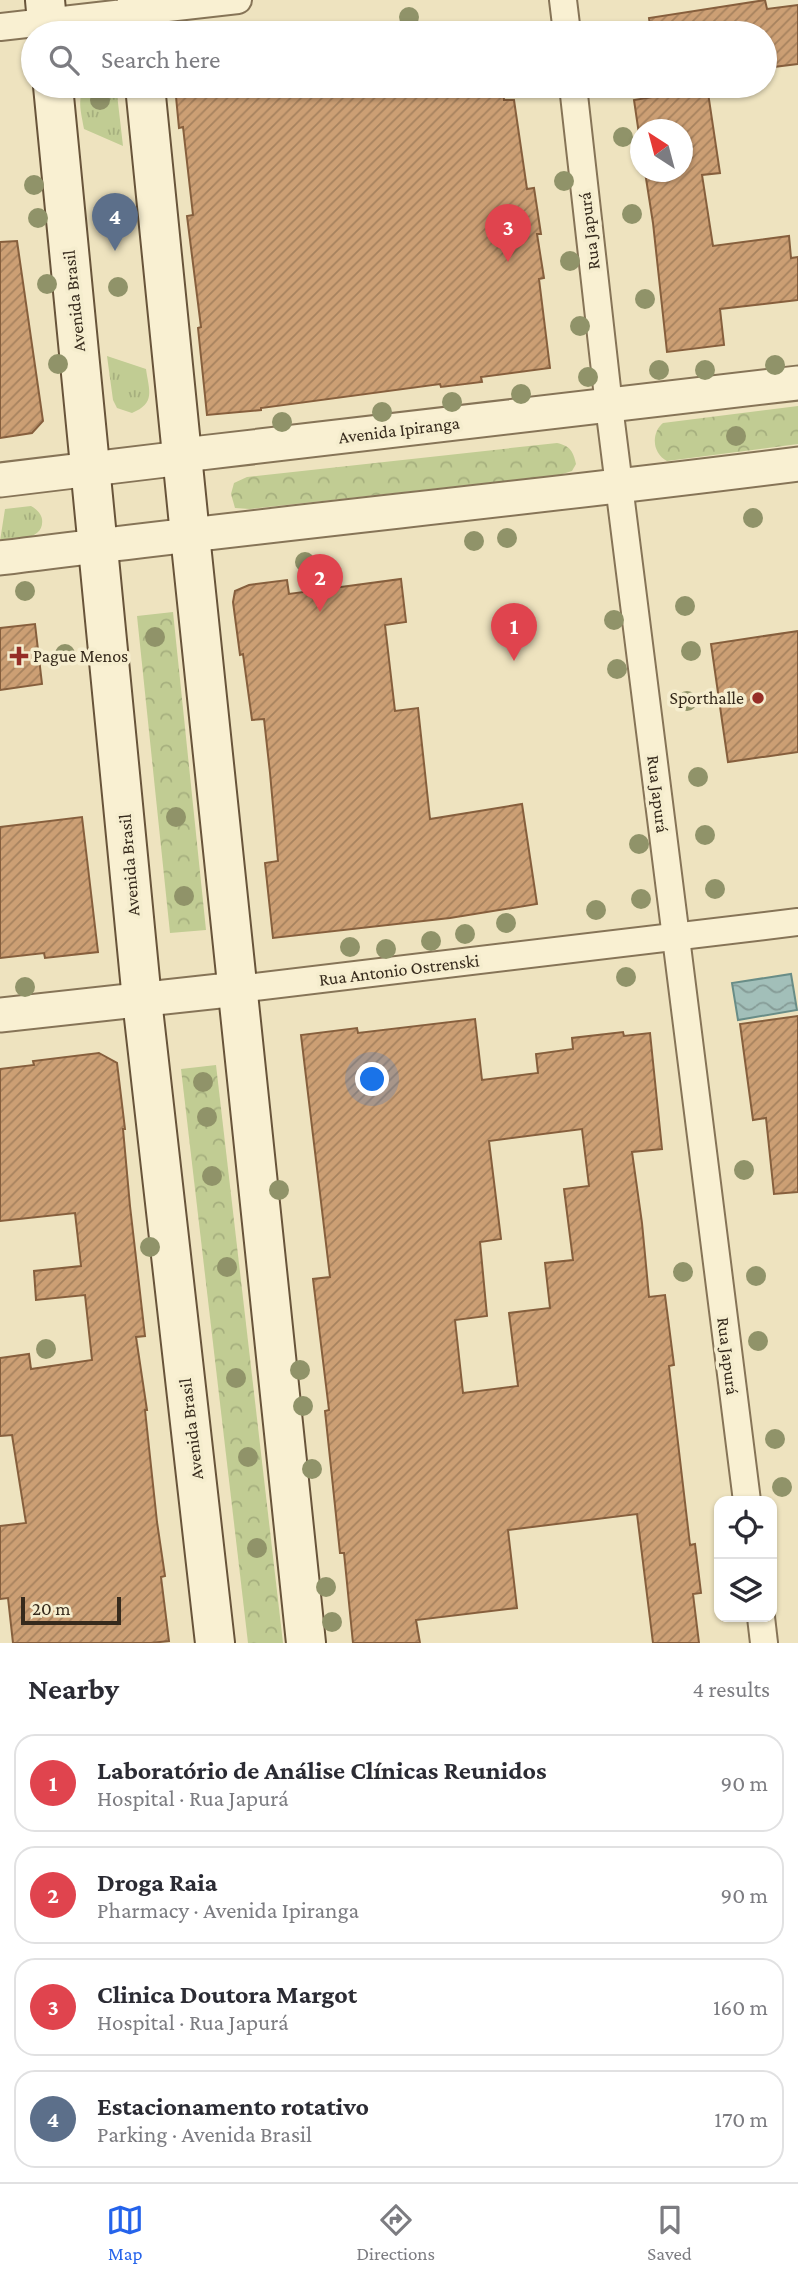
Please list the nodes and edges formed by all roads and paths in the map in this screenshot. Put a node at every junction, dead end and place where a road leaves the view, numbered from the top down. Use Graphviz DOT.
graph roads {
  1 [pos="238,0"];
  2 [pos="563,0"];
  3 [pos="138,15"];
  4 [pos="47,19"];
  5 [pos="566,21"];
  6 [pos="21,23"];
  7 [pos="0,27"];
  8 [pos="54,98"];
  9 [pos="146,98"];
  10 [pos="574,98"];
  11 [pos="798,383"];
  12 [pos="609,406"];
  13 [pos="182,458"];
  14 [pos="798,464"];
  15 [pos="91,469"];
  16 [pos="0,480"];
  17 [pos="620,486"];
  18 [pos="190,534"];
  19 [pos="98,546"];
  20 [pos="0,558"];
  21 [pos="798,922"];
  22 [pos="676,936"];
  23 [pos="238,989"];
  24 [pos="142,1000"];
  25 [pos="0,1014"];
  26 [pos="746,1496"];
  27 [pos="762,1622"];
  28 [pos="215,1643"];
  29 [pos="306,1643"];
  30 [pos="765,1643"];
  1 -- 3 [label="street"];
  2 -- 5 [label="street"];
  3 -- 4 [label="street"];
  6 -- 7 [label="street"];
  8 -- 15 [label="main road, Avenida Brasil"];
  9 -- 13 [label="main road"];
  10 -- 12 [label="street, Rua Japurá"];
  11 -- 12 [label="street, Avenida Ipiranga"];
  12 -- 13 [label="street, Avenida Ipiranga"];
  12 -- 17 [label="street, Rua Japurá"];
  13 -- 15 [label="street, Avenida Ipiranga"];
  13 -- 18 [label="main road"];
  14 -- 17 [label="street"];
  15 -- 16 [label="street, Avenida Ipiranga"];
  15 -- 19 [label="main road, Avenida Brasil"];
  17 -- 18 [label="street"];
  17 -- 22 [label="street, Rua Japurá"];
  18 -- 19 [label="street"];
  18 -- 23 [label="main road"];
  19 -- 20 [label="street"];
  19 -- 24 [label="main road, Avenida Brasil"];
  21 -- 22 [label="street, Rua Antonio Ostrenski"];
  22 -- 23 [label="street, Rua Antonio Ostrenski"];
  22 -- 26 [label="street, Rua Japurá"];
  23 -- 24 [label="street, Rua Antonio Ostrenski"];
  23 -- 29 [label="main road"];
  24 -- 25 [label="street, Rua Antonio Ostrenski"];
  24 -- 28 [label="main road, Avenida Brasil"];
  27 -- 30 [label="street"];
}
